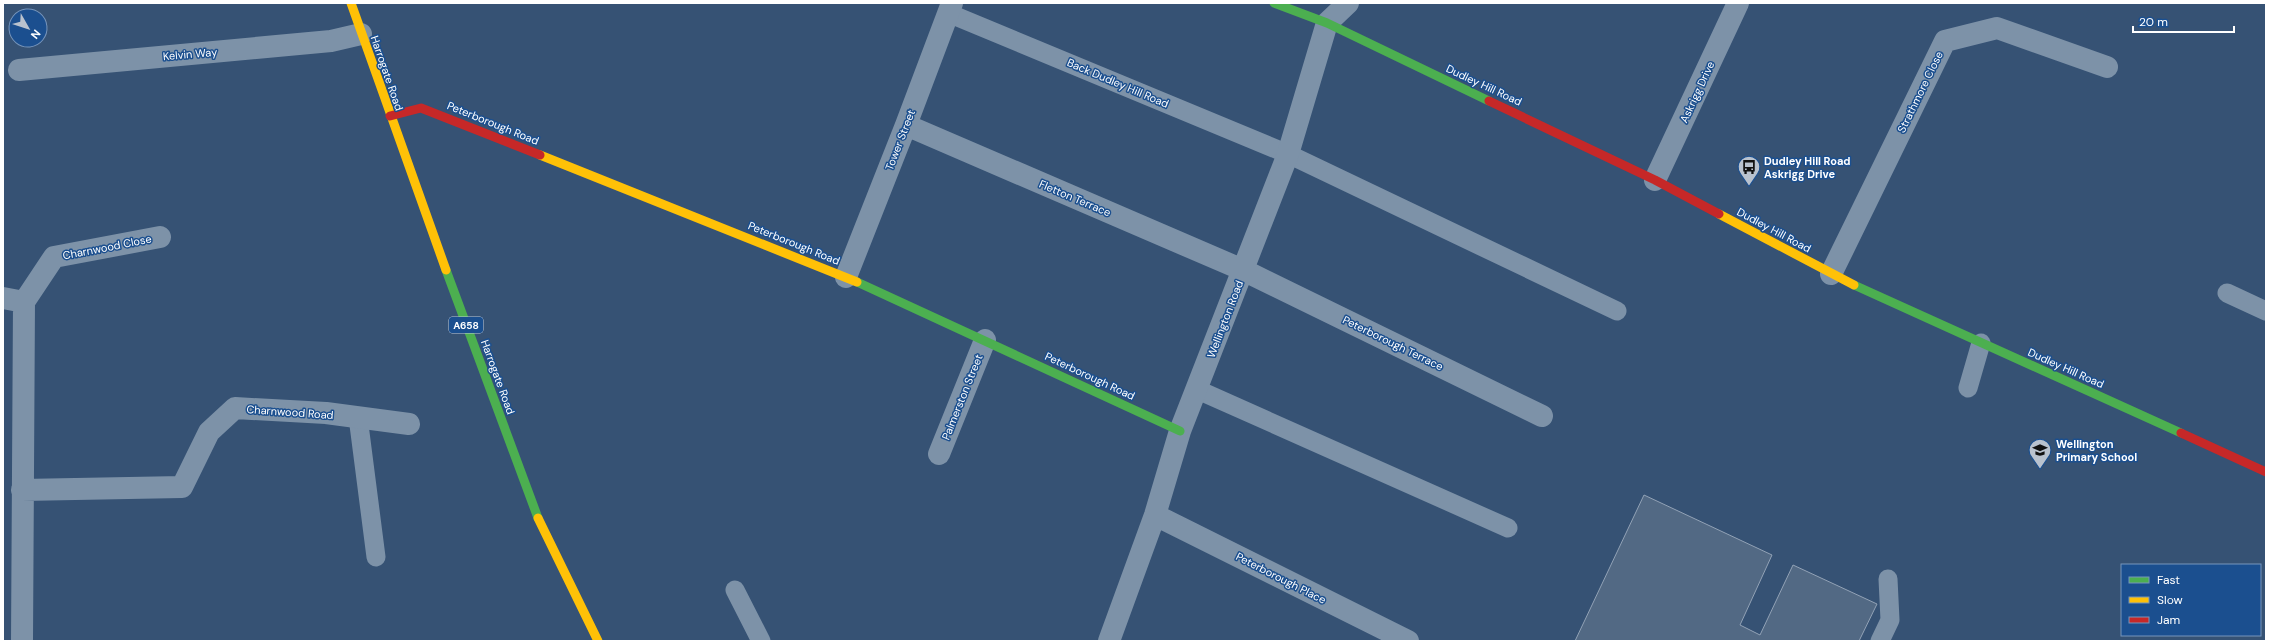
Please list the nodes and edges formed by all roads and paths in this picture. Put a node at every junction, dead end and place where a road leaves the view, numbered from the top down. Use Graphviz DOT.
graph roads {
  1 [pos="351,3"];
  2 [pos="1274,3"];
  3 [pos="1348,3"];
  4 [pos="1738,3"];
  5 [pos="950,8"];
  6 [pos="1327,24"];
  7 [pos="361,34"];
  8 [pos="2107,67"];
  9 [pos="19,70"];
  10 [pos="390,116"];
  11 [pos="906,125"];
  12 [pos="1288,154"];
  13 [pos="1655,180"];
  14 [pos="160,237"];
  15 [pos="1244,270"];
  16 [pos="1831,274"];
  17 [pos="846,277"];
  18 [pos="2227,293"];
  19 [pos="13,300"];
  20 [pos="2266,311"];
  21 [pos="1617,312"];
  22 [pos="985,340"];
  23 [pos="1981,342"];
  24 [pos="1968,388"];
  25 [pos="1198,390"];
  26 [pos="1542,416"];
  27 [pos="358,417"];
  28 [pos="409,424"];
  29 [pos="1180,431"];
  30 [pos="939,454"];
  31 [pos="2266,472"];
  32 [pos="22,490"];
  33 [pos="1155,515"];
  34 [pos="1508,528"];
  35 [pos="376,557"];
  36 [pos="1888,579"];
  37 [pos="735,590"];
  38 [pos="22,641"];
  39 [pos="598,641"];
  40 [pos="761,641"];
  41 [pos="1109,641"];
  42 [pos="1408,641"];
  43 [pos="1880,641"];
  1 -- 7 [label="main road, Harrogate Road / A658"];
  2 -- 6 [label="main road, Dudley Hill Road"];
  3 -- 6 [label="street, Wellington Road"];
  4 -- 13 [label="street, Askrigg Drive"];
  5 -- 11 [label="street, Tower Street"];
  5 -- 12 [label="lane, Back Dudley Hill Road"];
  6 -- 12 [label="street, Wellington Road"];
  6 -- 13 [label="main road, Dudley Hill Road"];
  7 -- 9 [label="street, Kelvin Way"];
  7 -- 10 [label="main road, Harrogate Road / A658"];
  8 -- 16 [label="street, Strathmore Close"];
  10 -- 17 [label="main road, Peterborough Road"];
  10 -- 39 [label="main road, Harrogate Road / A658"];
  11 -- 15 [label="street, Fletton Terrace"];
  11 -- 17 [label="street, Tower Street"];
  12 -- 15 [label="street, Wellington Road"];
  12 -- 21 [label="lane, Back Dudley Hill Road"];
  13 -- 16 [label="main road, Dudley Hill Road"];
  14 -- 19 [label="street, Charnwood Close"];
  15 -- 25 [label="street, Wellington Road"];
  15 -- 26 [label="street, Peterborough Terrace"];
  16 -- 23 [label="main road, Dudley Hill Road"];
  17 -- 22 [label="main road, Peterborough Road"];
  18 -- 20 [label="lane"];
  19 -- 32 [label="street"];
  22 -- 29 [label="main road, Peterborough Road"];
  22 -- 30 [label="street, Palmerston Street"];
  23 -- 24 [label="lane"];
  23 -- 31 [label="main road, Dudley Hill Road"];
  25 -- 29 [label="street, Wellington Road"];
  25 -- 34 [label="lane"];
  27 -- 28 [label="street, Charnwood Road"];
  27 -- 32 [label="street, Charnwood Road"];
  27 -- 35 [label="lane"];
  29 -- 33 [label="street, Wellington Road"];
  32 -- 38 [label="street"];
  33 -- 41 [label="street, Wellington Road"];
  33 -- 42 [label="street, Peterborough Place"];
  36 -- 43 [label="lane"];
  37 -- 40 [label="lane"];
}
